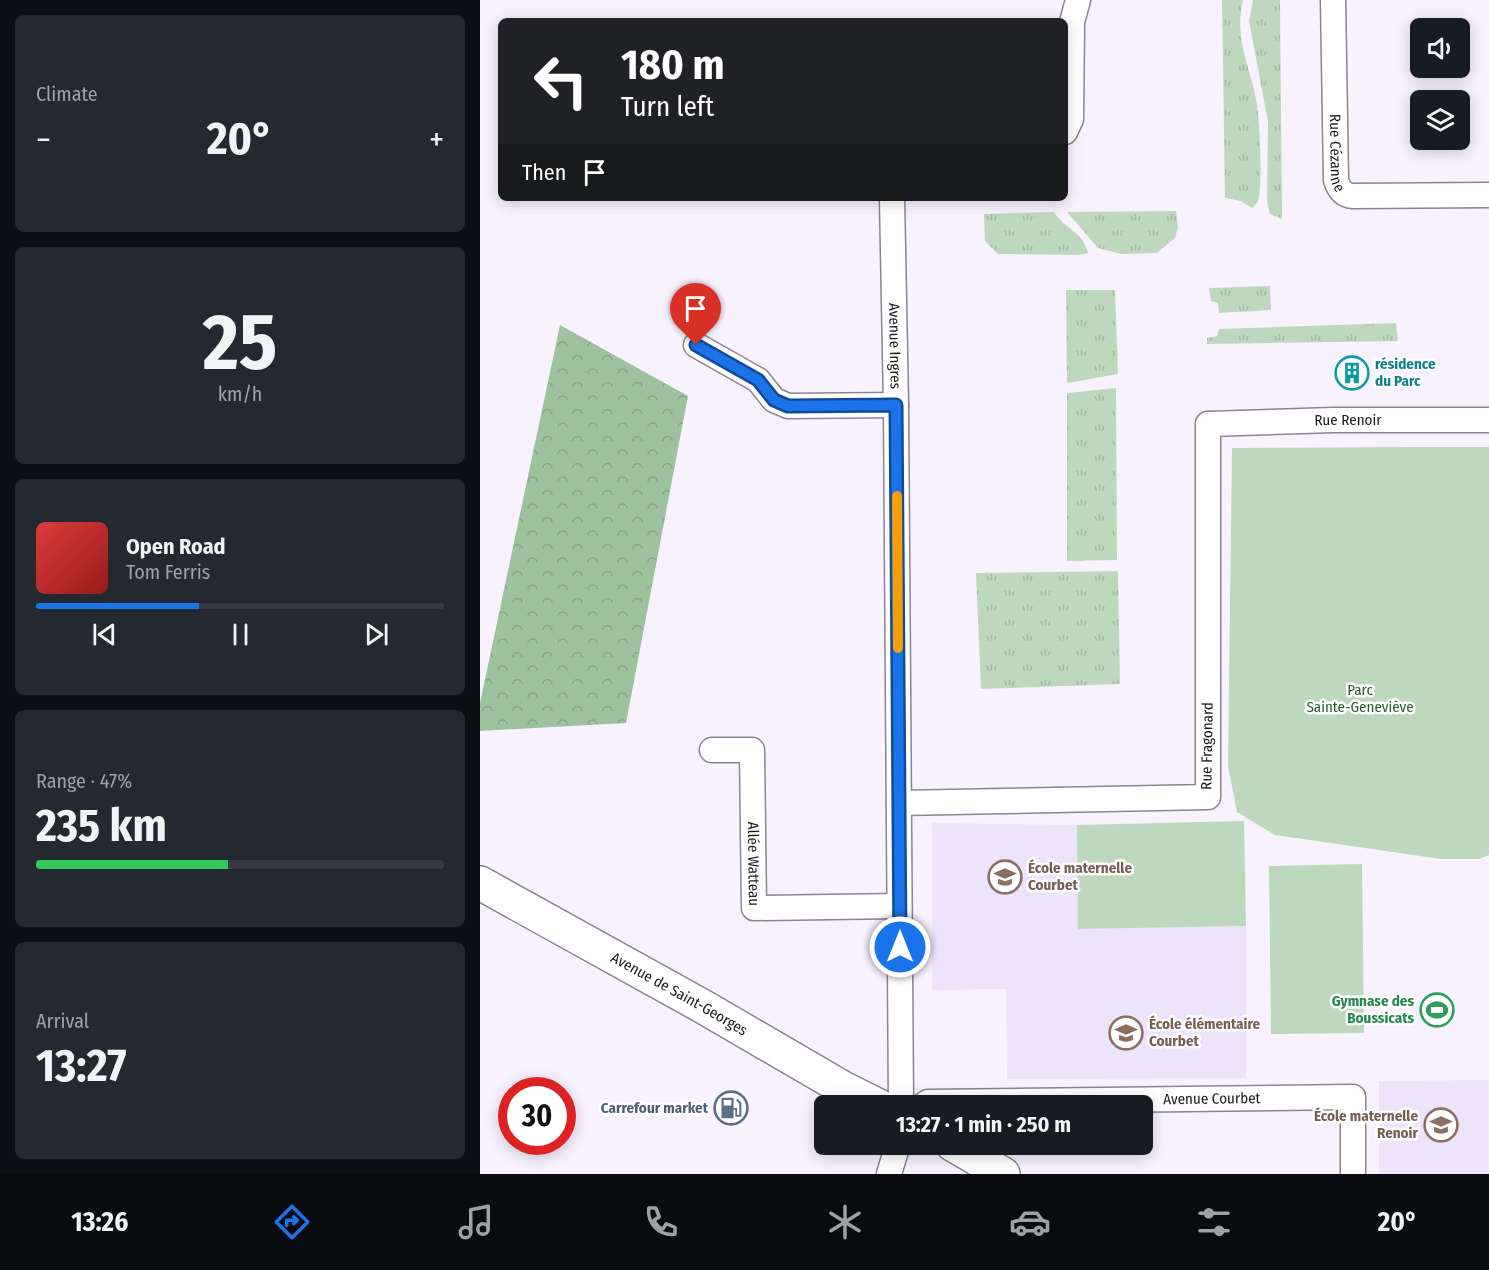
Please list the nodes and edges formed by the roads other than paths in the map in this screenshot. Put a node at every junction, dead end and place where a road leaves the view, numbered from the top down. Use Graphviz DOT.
graph roads {
  1 [pos="1078,0"];
  2 [pos="1333,0"];
  3 [pos="1068,126"];
  4 [pos="1489,195"];
  5 [pos="892,201"];
  6 [pos="696,345"];
  7 [pos="896,405"];
  8 [pos="1489,420"];
  9 [pos="1208,424"];
  10 [pos="712,750"];
  11 [pos="899,803"];
  12 [pos="480,883"];
  13 [pos="899,906"];
  14 [pos="857,1095"];
  15 [pos="901,1095"];
  16 [pos="1153,1099"];
  17 [pos="895,1155"];
  18 [pos="971,1155"];
  19 [pos="890,1174"];
  20 [pos="1003,1174"];
  21 [pos="1353,1174"];
  1 -- 3 [label="street"];
  2 -- 4 [label="street, Rue Cézanne"];
  5 -- 7 [label="street, Avenue Ingres"];
  6 -- 7 [label="street"];
  7 -- 11 [label="street, Avenue Ingres"];
  8 -- 9 [label="street, Rue Renoir"];
  9 -- 11 [label="street, Rue Fragonard"];
  10 -- 13 [label="street, Allée Watteau"];
  11 -- 13 [label="street, Avenue Ingres"];
  12 -- 14 [label="main road, Avenue de Saint-Georges"];
  13 -- 15 [label="street, Avenue Ingres"];
  16 -- 21 [label="street, Avenue Courbet"];
  17 -- 19 [label="street"];
  18 -- 20 [label="main road"];
}
